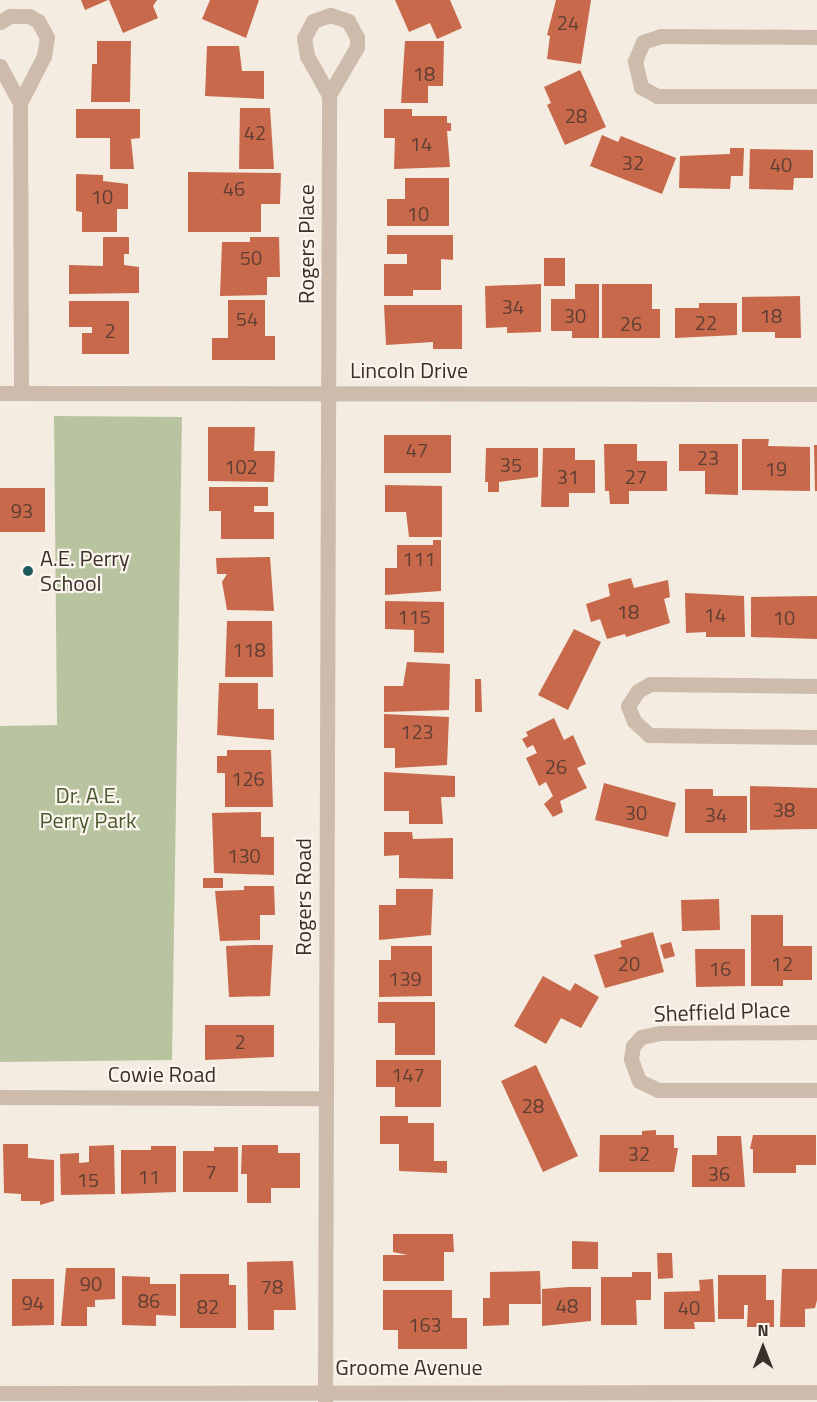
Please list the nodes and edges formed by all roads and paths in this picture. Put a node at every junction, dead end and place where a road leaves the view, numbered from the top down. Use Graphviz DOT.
graph roads {
  1 [pos="0,22"];
  2 [pos="817,37"];
  3 [pos="0,66"];
  4 [pos="329,95"];
  5 [pos="817,96"];
  6 [pos="20,103"];
  7 [pos="0,393"];
  8 [pos="21,393"];
  9 [pos="330,393"];
  10 [pos="817,394"];
  11 [pos="817,686"];
  12 [pos="817,737"];
  13 [pos="817,1032"];
  14 [pos="817,1090"];
  15 [pos="0,1097"];
  16 [pos="324,1098"];
  17 [pos="817,1392"];
  18 [pos="0,1393"];
  19 [pos="325,1396"];
  20 [pos="627,1397"];
  1 -- 6 [label="street"];
  2 -- 5 [label="street"];
  3 -- 6 [label="street"];
  4 -- 4 [label="street, Rogers Place"];
  4 -- 9 [label="street, Rogers Place"];
  6 -- 8 [label="street"];
  7 -- 8 [label="street, Lincoln Drive"];
  8 -- 9 [label="street, Lincoln Drive"];
  9 -- 10 [label="street, Lincoln Drive"];
  9 -- 16 [label="street, Rogers Road"];
  11 -- 12 [label="street"];
  13 -- 14 [label="street, Sheffield Place"];
  15 -- 16 [label="street, Cowie Road"];
  16 -- 19 [label="street, Rogers Road"];
  17 -- 20 [label="street, Groome Avenue"];
  18 -- 19 [label="street, Groome Avenue"];
  19 -- 20 [label="street, Groome Avenue"];
}
